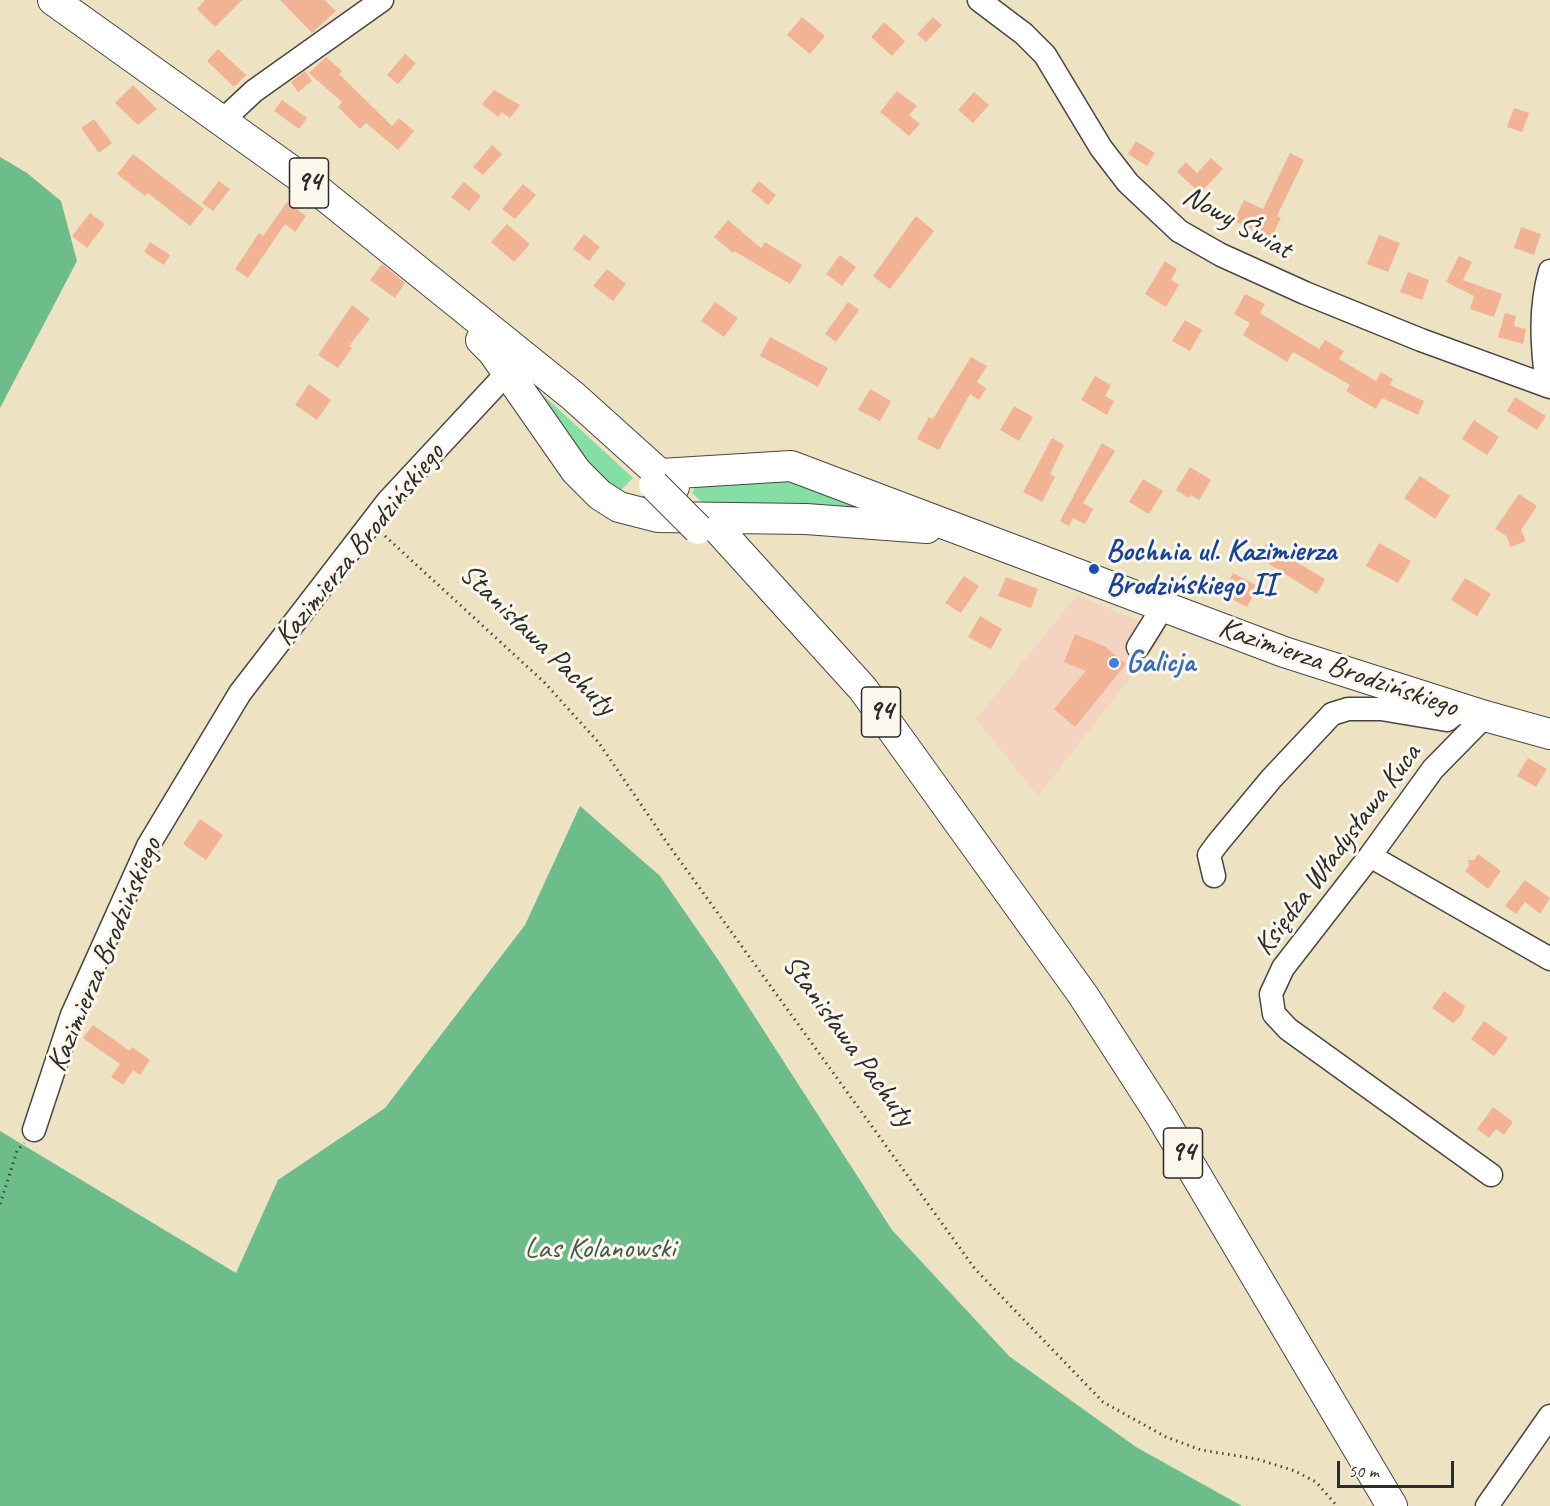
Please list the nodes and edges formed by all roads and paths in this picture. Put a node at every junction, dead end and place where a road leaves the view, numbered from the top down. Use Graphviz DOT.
graph roads {
  1 [pos="53,0"];
  2 [pos="382,0"];
  3 [pos="979,0"];
  4 [pos="223,120"];
  5 [pos="1550,271"];
  6 [pos="513,363"];
  7 [pos="1549,386"];
  8 [pos="664,483"];
  9 [pos="370,522"];
  10 [pos="960,530"];
  11 [pos="1163,607"];
  12 [pos="1137,647"];
  13 [pos="1473,713"];
  14 [pos="1550,734"];
  15 [pos="1370,856"];
  16 [pos="1214,876"];
  17 [pos="1550,959"];
  18 [pos="34,1130"];
  19 [pos="1491,1175"];
  20 [pos="0,1204"];
  21 [pos="1550,1416"];
  22 [pos="1337,1506"];
  23 [pos="1392,1506"];
  24 [pos="1487,1506"];
  1 -- 4 [label="main road, 94"];
  2 -- 4 [label="street"];
  3 -- 7 [label="street, Nowy Świat"];
  4 -- 6 [label="main road, 94"];
  5 -- 7 [label="street"];
  6 -- 8 [label="main road, 94"];
  6 -- 9 [label="street, Kazimierza Brodzińskiego"];
  6 -- 10 [label="main road, Kazimierza Brodzińskiego"];
  8 -- 10 [label="main road, Kazimierza Brodzińskiego"];
  8 -- 23 [label="main road, 94, bridge"];
  9 -- 18 [label="street, Kazimierza Brodzińskiego"];
  9 -- 22 [label="path, Stanisława Pachuty"];
  10 -- 11 [label="main road, Kazimierza Brodzińskiego"];
  11 -- 12 [label="street"];
  11 -- 13 [label="main road, Kazimierza Brodzińskiego"];
  13 -- 14 [label="main road, Kazimierza Brodzińskiego"];
  13 -- 15 [label="street, Księdza Władysława Kuca"];
  13 -- 16 [label="street"];
  15 -- 17 [label="street"];
  15 -- 19 [label="street, Księdza Władysława Kuca"];
  18 -- 20 [label="path"];
  21 -- 24 [label="street"];
}
